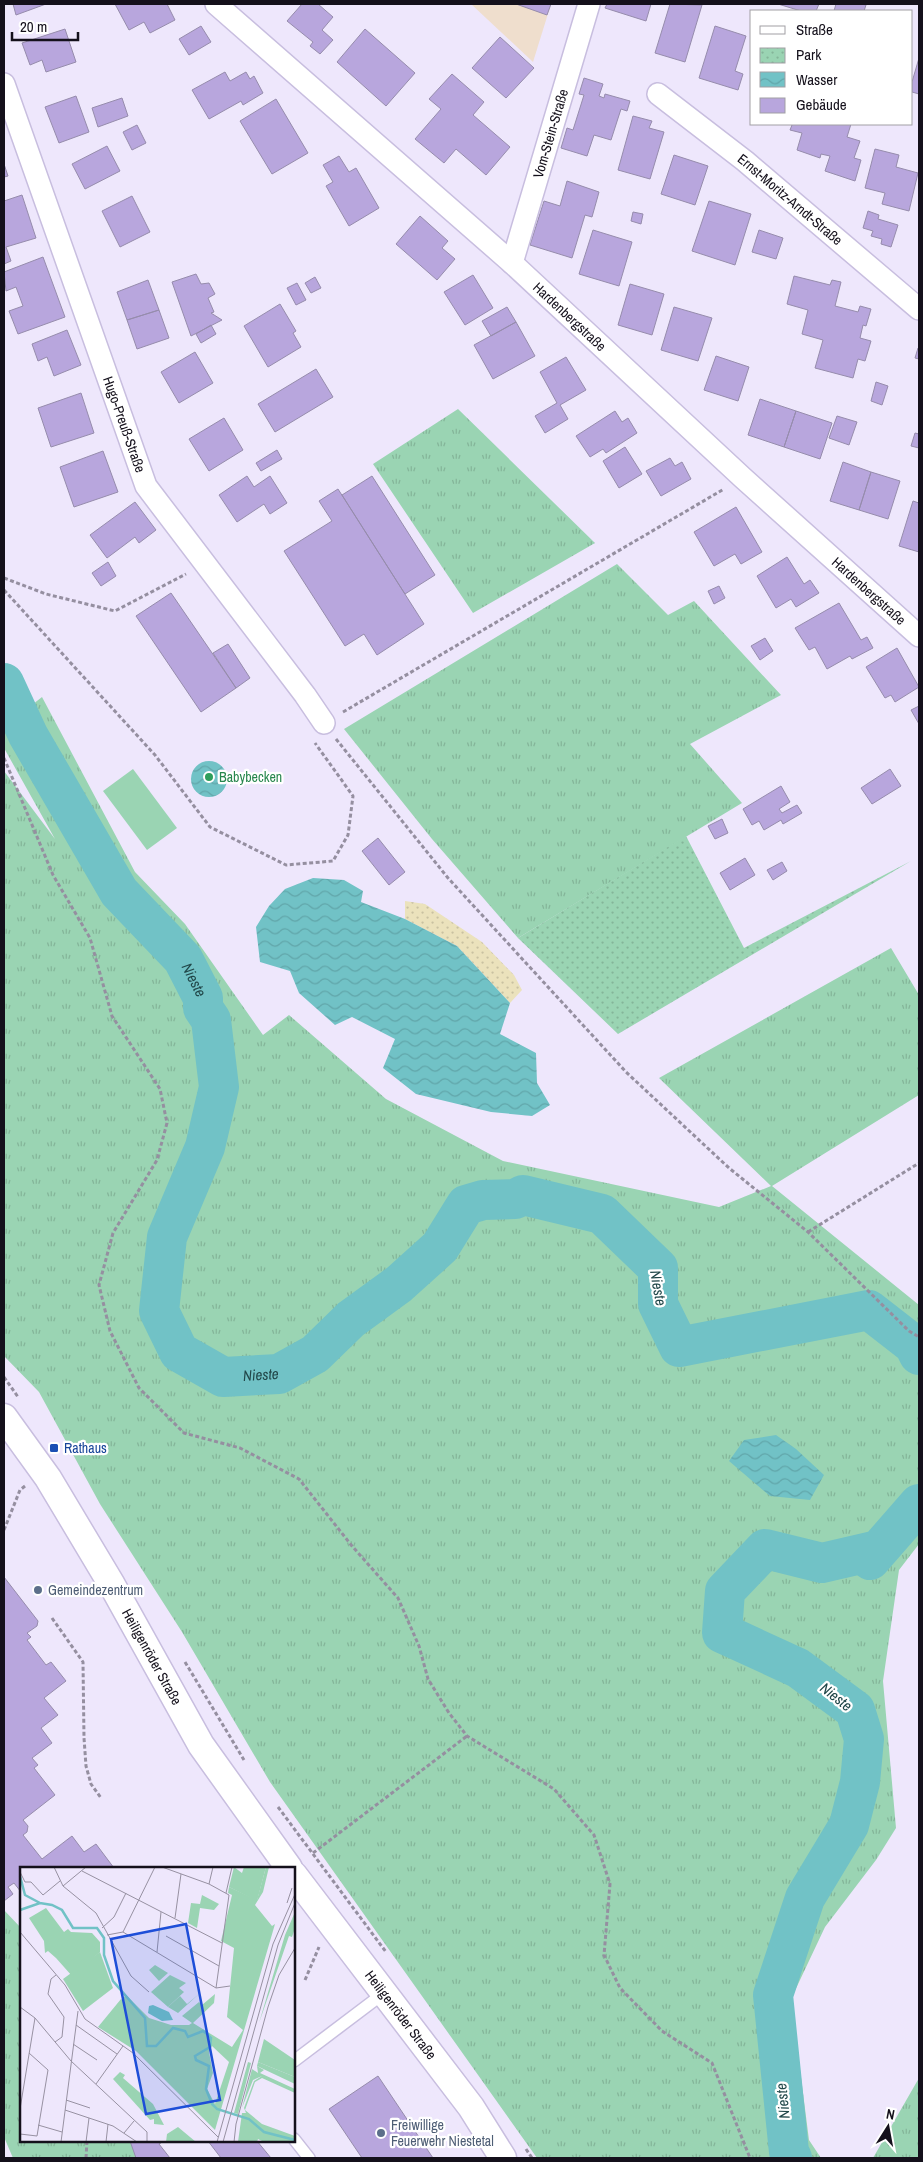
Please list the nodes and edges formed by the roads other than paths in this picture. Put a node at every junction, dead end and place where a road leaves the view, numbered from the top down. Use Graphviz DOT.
graph roads {
  1 [pos="216,4"];
  2 [pos="589,4"];
  3 [pos="4,84"];
  4 [pos="658,94"];
  5 [pos="512,263"];
  6 [pos="919,309"];
  7 [pos="919,636"];
  8 [pos="324,723"];
  9 [pos="12,1408"];
  10 [pos="288,1867"];
  11 [pos="295,1875"];
  12 [pos="384,1993"];
  13 [pos="295,2060"];
  14 [pos="295,2139"];
  15 [pos="512,2150"];
  16 [pos="309,2158"];
  1 -- 5 [label="street, Hardenbergstraße"];
  2 -- 5 [label="street, Vom-Stein-Straße"];
  3 -- 8 [label="street, Hugo-Preuß-Straße"];
  4 -- 6 [label="street, Ernst-Moritz-Arndt-Straße"];
  5 -- 7 [label="street, Hardenbergstraße"];
  9 -- 10 [label="street, Heiligenröder Straße"];
  11 -- 12 [label="street, Heiligenröder Straße"];
  12 -- 13 [label="lane"];
  12 -- 15 [label="street, Heiligenröder Straße"];
  14 -- 16 [label="lane"];
}
